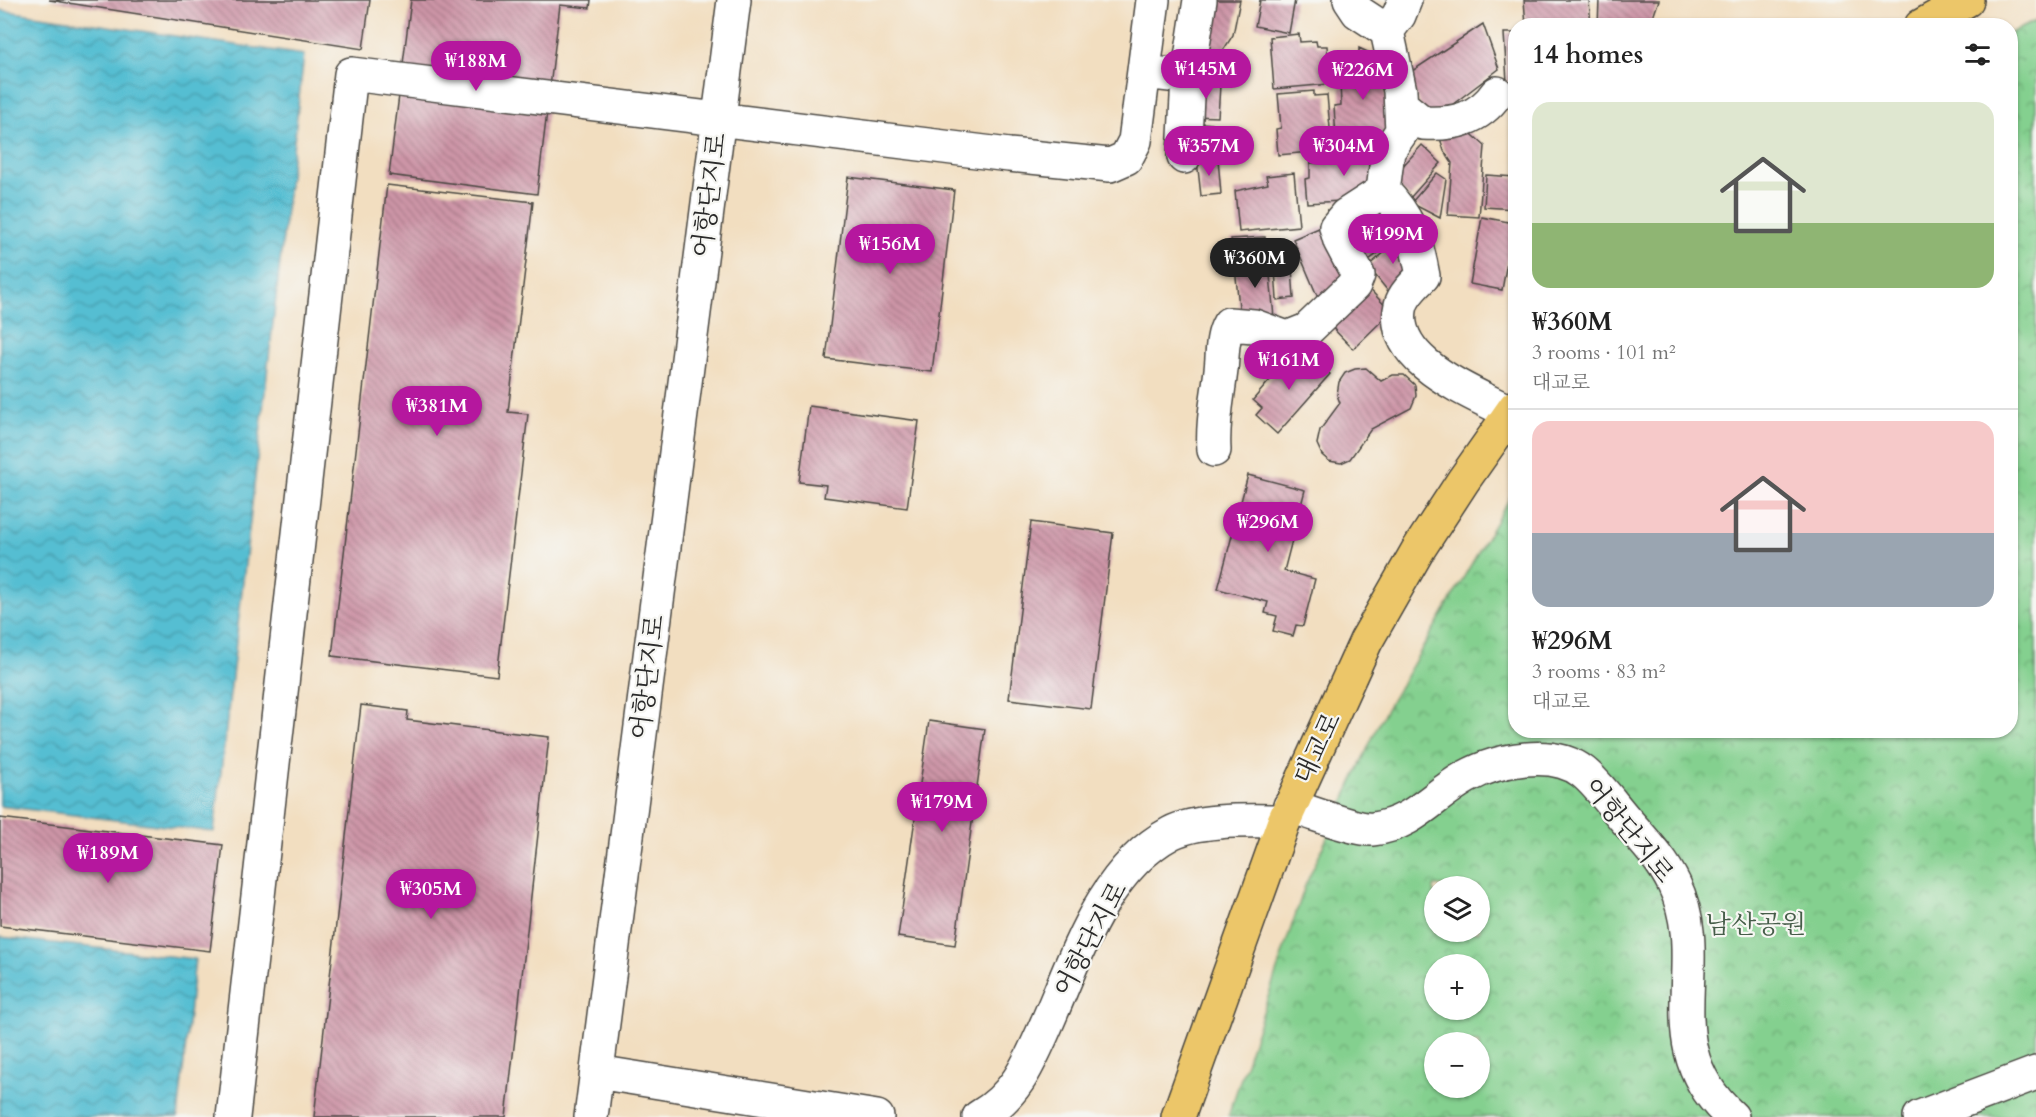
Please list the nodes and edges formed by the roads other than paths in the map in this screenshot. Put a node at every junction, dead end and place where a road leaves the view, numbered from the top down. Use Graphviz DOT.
graph roads {
  1 [pos="734,0"];
  2 [pos="1153,0"];
  3 [pos="1200,0"];
  4 [pos="1350,0"];
  5 [pos="1405,0"];
  6 [pos="1387,31"];
  7 [pos="1144,72"];
  8 [pos="1188,77"];
  9 [pos="1497,93"];
  10 [pos="1401,105"];
  11 [pos="719,118"];
  12 [pos="1184,157"];
  13 [pos="1383,191"];
  14 [pos="1508,408"];
  15 [pos="1508,417"];
  16 [pos="1214,450"];
  17 [pos="1287,813"];
  18 [pos="597,1072"];
  19 [pos="2036,1073"];
  20 [pos="233,1117"];
  21 [pos="591,1117"];
  22 [pos="877,1117"];
  23 [pos="979,1117"];
  24 [pos="1178,1117"];
  25 [pos="1732,1117"];
  26 [pos="1920,1117"];
  1 -- 11 [label="street, 어항단지로"];
  2 -- 7 [label="street"];
  3 -- 8 [label="street"];
  4 -- 6 [label="street"];
  5 -- 6 [label="street"];
  6 -- 10 [label="street"];
  7 -- 8 [label="street"];
  7 -- 11 [label="street"];
  8 -- 12 [label="street"];
  9 -- 10 [label="street"];
  10 -- 13 [label="street"];
  11 -- 18 [label="street, 어항단지로"];
  11 -- 20 [label="street"];
  13 -- 14 [label="street"];
  13 -- 16 [label="street"];
  15 -- 17 [label="main road, 대교로"];
  17 -- 23 [label="street, 어항단지로"];
  17 -- 24 [label="main road, 대교로"];
  17 -- 25 [label="street, 어항단지로"];
  18 -- 21 [label="street, 어항단지로"];
  18 -- 22 [label="street"];
  19 -- 26 [label="street"];
}
